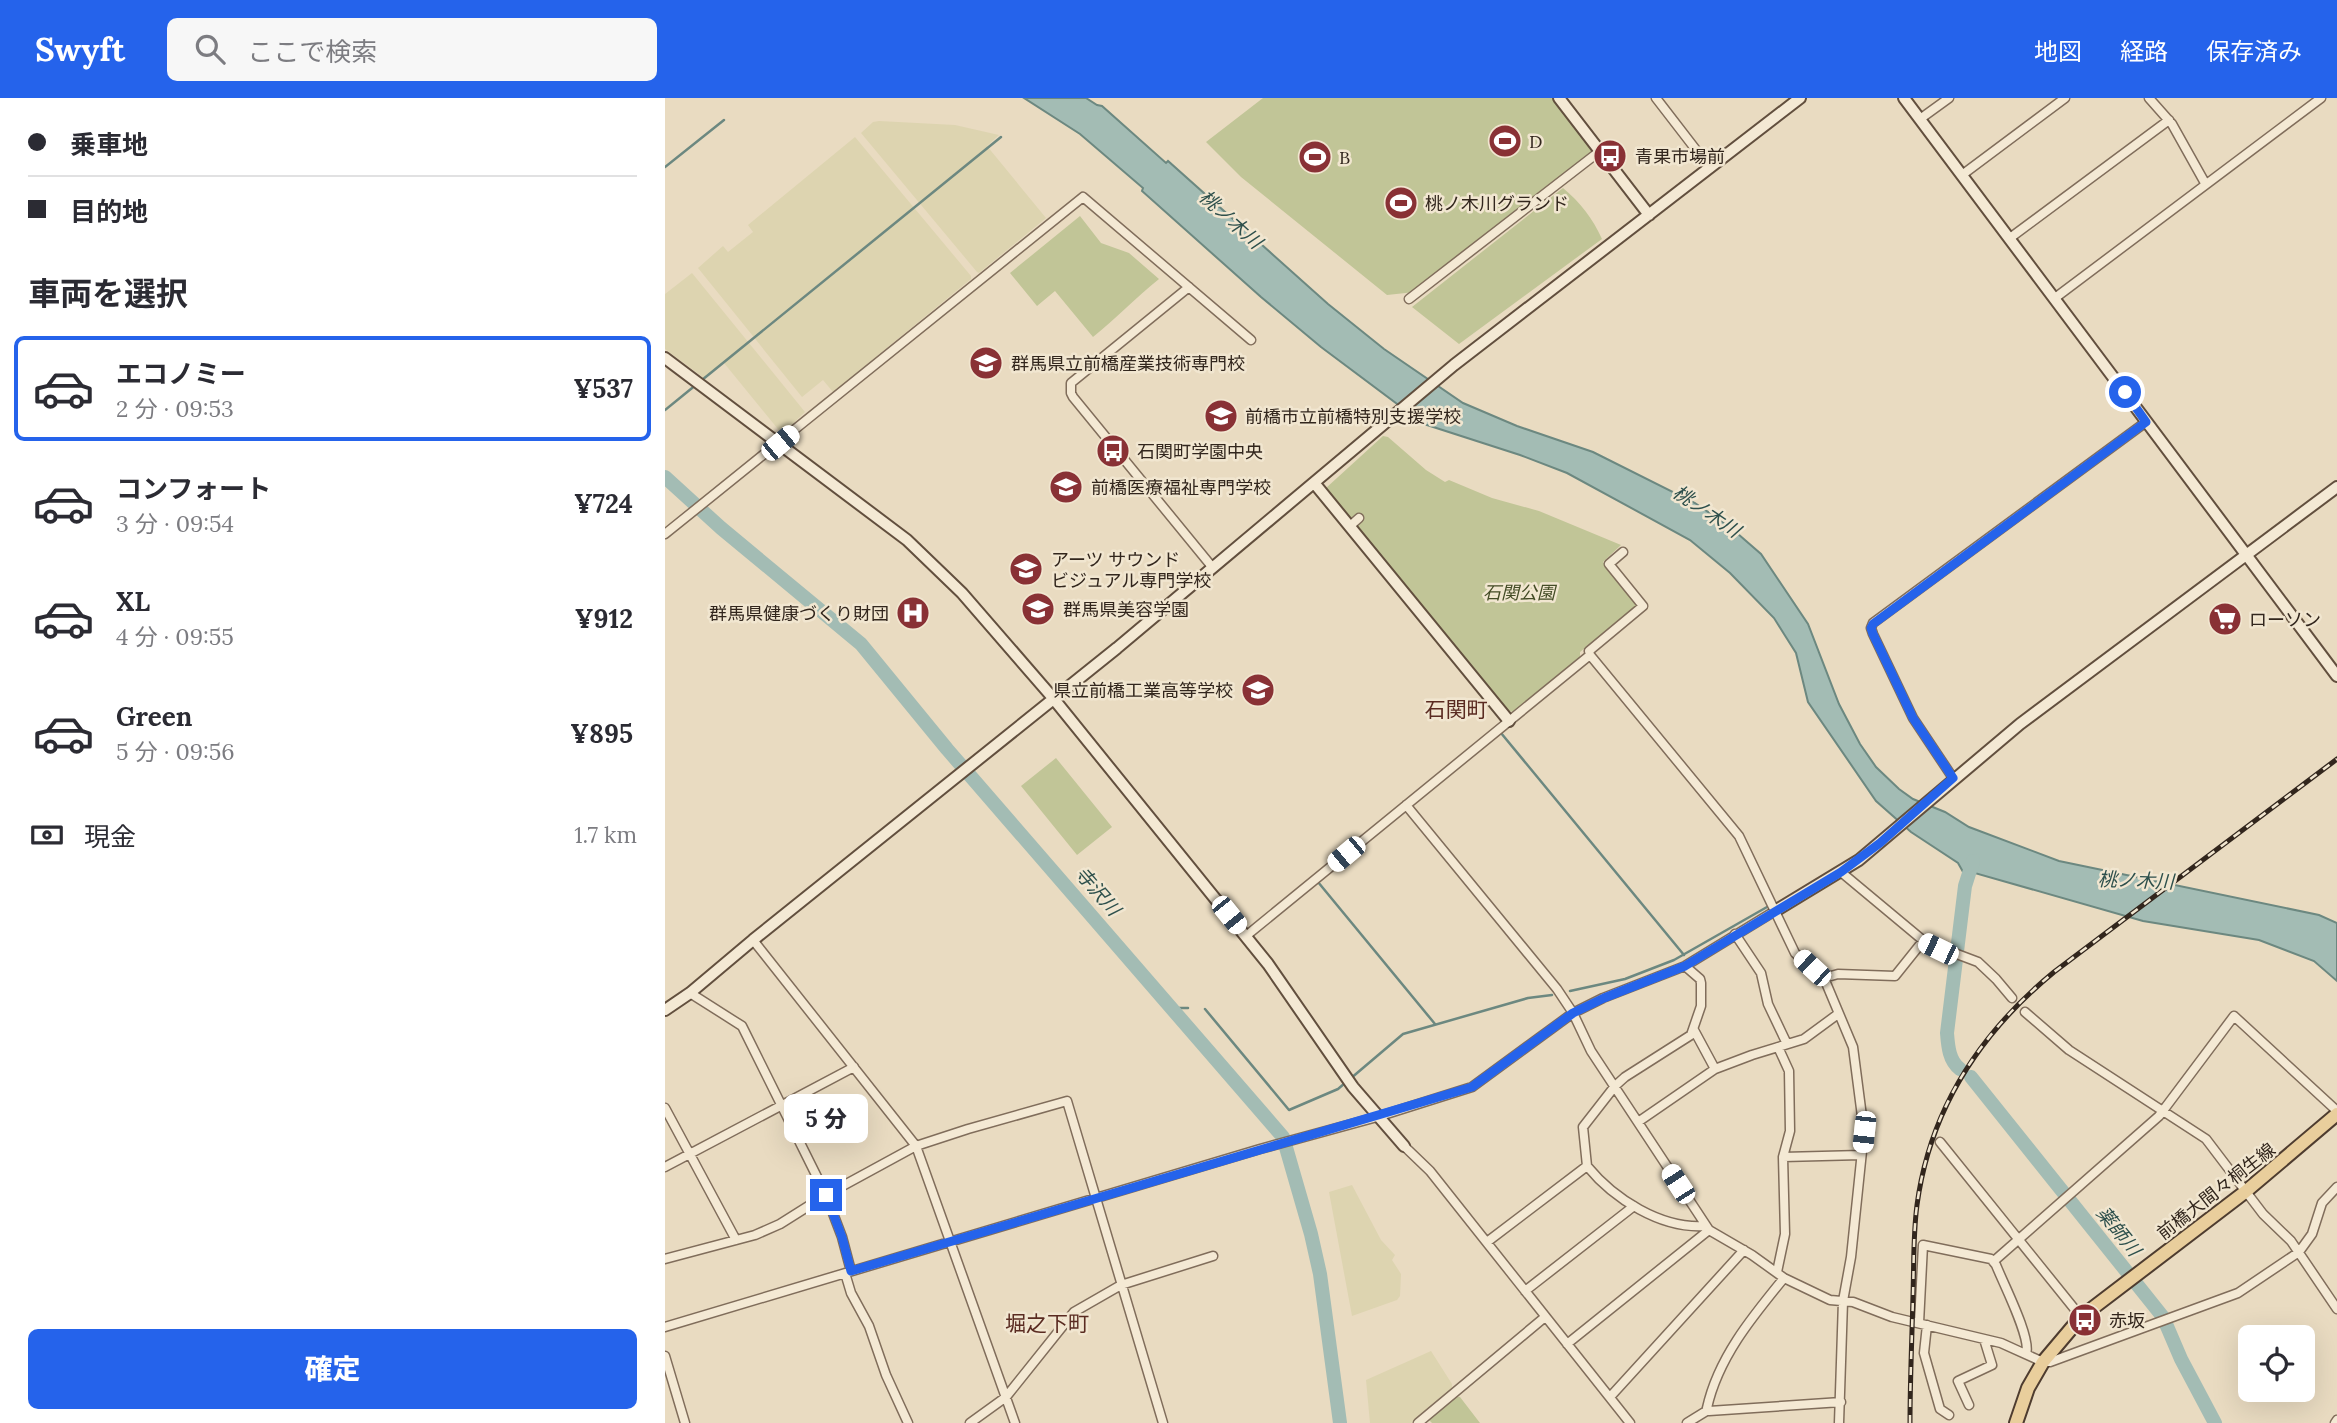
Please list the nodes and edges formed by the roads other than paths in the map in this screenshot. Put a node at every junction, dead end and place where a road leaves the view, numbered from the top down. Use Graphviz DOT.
graph roads {
  1 [pos="1657,98"];
  2 [pos="1800,98"];
  3 [pos="1904,98"];
  4 [pos="1949,98"];
  5 [pos="2064,98"];
  6 [pos="2149,98"];
  7 [pos="2321,98"];
  8 [pos="1564,100"];
  9 [pos="1920,119"];
  10 [pos="2169,120"];
  11 [pos="1600,151"];
  12 [pos="1710,168"];
  13 [pos="1962,175"];
  14 [pos="2205,183"];
  15 [pos="1649,215"];
  16 [pos="2010,238"];
  17 [pos="1189,287"];
  18 [pos="2055,298"];
  19 [pos="1409,299"];
  20 [pos="1251,340"];
  21 [pos="665,358"];
  22 [pos="2146,422"];
  23 [pos="780,443"];
  24 [pos="1315,484"];
  25 [pos="2337,487"];
  26 [pos="665,534"];
  27 [pos="1623,552"];
  28 [pos="2245,555"];
  29 [pos="1213,568"];
  30 [pos="1590,655"];
  31 [pos="2337,676"];
  32 [pos="1053,698"];
  33 [pos="1509,721"];
  34 [pos="1950,781"];
  35 [pos="1406,804"];
  36 [pos="1841,872"];
  37 [pos="1775,911"];
  38 [pos="1735,934"];
  39 [pos="1246,936"];
  40 [pos="753,940"];
  41 [pos="1923,941"];
  42 [pos="1685,966"];
  43 [pos="1824,978"];
  44 [pos="690,993"];
  45 [pos="2013,998"];
  46 [pos="665,1010"];
  47 [pos="2025,1012"];
  48 [pos="1573,1013"];
  49 [pos="1838,1014"];
  50 [pos="1694,1030"];
  51 [pos="1787,1044"];
  52 [pos="1777,1047"];
  53 [pos="854,1067"];
  54 [pos="1715,1069"];
  55 [pos="1615,1086"];
  56 [pos="782,1105"];
  57 [pos="665,1108"];
  58 [pos="2163,1111"];
  59 [pos="2337,1112"];
  60 [pos="1377,1117"];
  61 [pos="1639,1122"];
  62 [pos="1940,1142"];
  63 [pos="916,1146"];
  64 [pos="1404,1146"];
  65 [pos="689,1154"];
  66 [pos="1861,1155"];
  67 [pos="1783,1157"];
  68 [pos="1587,1166"];
  69 [pos="665,1167"];
  70 [pos="2337,1187"];
  71 [pos="2245,1192"];
  72 [pos="826,1195"];
  73 [pos="1096,1198"];
  74 [pos="1634,1206"];
  75 [pos="1707,1228"];
  76 [pos="2018,1238"];
  77 [pos="736,1240"];
  78 [pos="951,1242"];
  79 [pos="1487,1242"];
  80 [pos="1744,1250"];
  81 [pos="2299,1252"];
  82 [pos="1213,1256"];
  83 [pos="665,1259"];
  84 [pos="1994,1261"];
  85 [pos="848,1272"];
  86 [pos="1780,1275"];
  87 [pos="1121,1285"];
  88 [pos="1525,1291"];
  89 [pos="1843,1301"];
  90 [pos="2337,1309"];
  91 [pos="1545,1317"];
  92 [pos="2081,1317"];
  93 [pos="1923,1324"];
  94 [pos="665,1327"];
  95 [pos="1984,1339"];
  96 [pos="1567,1344"];
  97 [pos="2026,1354"];
  98 [pos="665,1356"];
  99 [pos="2043,1362"];
  100 [pos="1006,1397"];
  101 [pos="1610,1397"];
  102 [pos="1841,1402"];
  103 [pos="1969,1405"];
  104 [pos="1708,1410"];
  105 [pos="1949,1415"];
  106 [pos="685,1423"];
  107 [pos="908,1423"];
  108 [pos="970,1423"];
  109 [pos="1015,1423"];
  110 [pos="1163,1423"];
  111 [pos="1418,1423"];
  112 [pos="1630,1423"];
  113 [pos="1687,1423"];
  114 [pos="1839,1423"];
  115 [pos="2016,1423"];
  1 -- 12 [label="street"];
  2 -- 12 [label="street"];
  3 -- 9 [label="street"];
  4 -- 9 [label="street"];
  5 -- 13 [label="street"];
  6 -- 10 [label="street"];
  7 -- 14 [label="street"];
  8 -- 11 [label="street"];
  9 -- 13 [label="street"];
  10 -- 14 [label="street"];
  10 -- 16 [label="street"];
  11 -- 15 [label="street"];
  11 -- 19 [label="street"];
  12 -- 15 [label="street"];
  13 -- 16 [label="street"];
  14 -- 18 [label="street"];
  15 -- 24 [label="street"];
  16 -- 18 [label="street"];
  17 -- 20 [label="street"];
  17 -- 23 [label="street"];
  17 -- 29 [label="street"];
  18 -- 22 [label="street"];
  21 -- 23 [label="street"];
  22 -- 28 [label="street"];
  22 -- 34 [label="street"];
  23 -- 26 [label="street"];
  23 -- 32 [label="street"];
  24 -- 29 [label="street"];
  24 -- 33 [label="street"];
  25 -- 28 [label="street"];
  27 -- 30 [label="street"];
  28 -- 31 [label="street"];
  28 -- 34 [label="street"];
  29 -- 32 [label="street"];
  30 -- 33 [label="street"];
  30 -- 37 [label="street"];
  32 -- 39 [label="street"];
  32 -- 40 [label="street"];
  33 -- 35 [label="street"];
  34 -- 36 [label="street"];
  35 -- 39 [label="street"];
  35 -- 48 [label="street"];
  36 -- 37 [label="street"];
  36 -- 41 [label="street"];
  37 -- 38 [label="street"];
  37 -- 43 [label="street"];
  38 -- 42 [label="street"];
  38 -- 51 [label="street"];
  39 -- 60 [label="street"];
  40 -- 44 [label="street"];
  40 -- 53 [label="street"];
  41 -- 43 [label="street"];
  41 -- 45 [label="street"];
  42 -- 48 [label="street"];
  42 -- 50 [label="street"];
  43 -- 49 [label="street"];
  44 -- 46 [label="street"];
  44 -- 56 [label="street"];
  47 -- 58 [label="street"];
  48 -- 55 [label="street"];
  48 -- 60 [label="street"];
  49 -- 51 [label="street"];
  49 -- 66 [label="street"];
  50 -- 54 [label="street"];
  50 -- 55 [label="street"];
  51 -- 52 [label="street"];
  52 -- 54 [label="street"];
  52 -- 67 [label="street"];
  53 -- 56 [label="street"];
  53 -- 63 [label="street"];
  54 -- 61 [label="street"];
  55 -- 61 [label="street"];
  55 -- 68 [label="street"];
  56 -- 65 [label="street"];
  56 -- 72 [label="street"];
  57 -- 65 [label="street"];
  58 -- 59 [label="street"];
  58 -- 71 [label="street"];
  58 -- 76 [label="street"];
  59 -- 71 [label="main road, 前橋大間々桐生線"];
  60 -- 64 [label="street"];
  60 -- 73 [label="street"];
  61 -- 75 [label="street"];
  62 -- 76 [label="street"];
  63 -- 72 [label="street"];
  63 -- 73 [label="street"];
  63 -- 78 [label="street"];
  64 -- 79 [label="street"];
  65 -- 69 [label="street"];
  65 -- 77 [label="street"];
  66 -- 67 [label="street"];
  66 -- 89 [label="street"];
  67 -- 86 [label="street"];
  68 -- 74 [label="street"];
  68 -- 79 [label="street"];
  70 -- 81 [label="street"];
  71 -- 81 [label="street"];
  71 -- 92 [label="main road, 前橋大間々桐生線"];
  72 -- 77 [label="street"];
  72 -- 85 [label="street"];
  73 -- 78 [label="street"];
  73 -- 87 [label="street"];
  74 -- 75 [label="street"];
  74 -- 88 [label="street"];
  75 -- 80 [label="street"];
  75 -- 96 [label="street"];
  76 -- 84 [label="street"];
  76 -- 92 [label="street"];
  77 -- 83 [label="street"];
  78 -- 85 [label="street"];
  78 -- 100 [label="street"];
  79 -- 88 [label="street"];
  80 -- 86 [label="street"];
  80 -- 101 [label="street"];
  81 -- 90 [label="street"];
  81 -- 99 [label="street"];
  82 -- 87 [label="street"];
  84 -- 93 [label="street"];
  84 -- 97 [label="street"];
  85 -- 94 [label="street"];
  85 -- 107 [label="street"];
  86 -- 89 [label="street"];
  86 -- 104 [label="street"];
  87 -- 100 [label="street"];
  87 -- 110 [label="street"];
  88 -- 91 [label="street"];
  89 -- 93 [label="street"];
  89 -- 102 [label="street"];
  91 -- 96 [label="street"];
  91 -- 111 [label="street"];
  92 -- 99 [label="main road, 前橋大間々桐生線"];
  93 -- 95 [label="street"];
  93 -- 105 [label="street"];
  95 -- 97 [label="street"];
  95 -- 103 [label="street"];
  96 -- 101 [label="street"];
  97 -- 99 [label="street"];
  98 -- 106 [label="street"];
  99 -- 115 [label="main road, 前橋大間々桐生線"];
  100 -- 108 [label="street"];
  100 -- 109 [label="street"];
  101 -- 112 [label="street"];
  102 -- 104 [label="street"];
  102 -- 114 [label="street"];
  104 -- 113 [label="street"];
}
